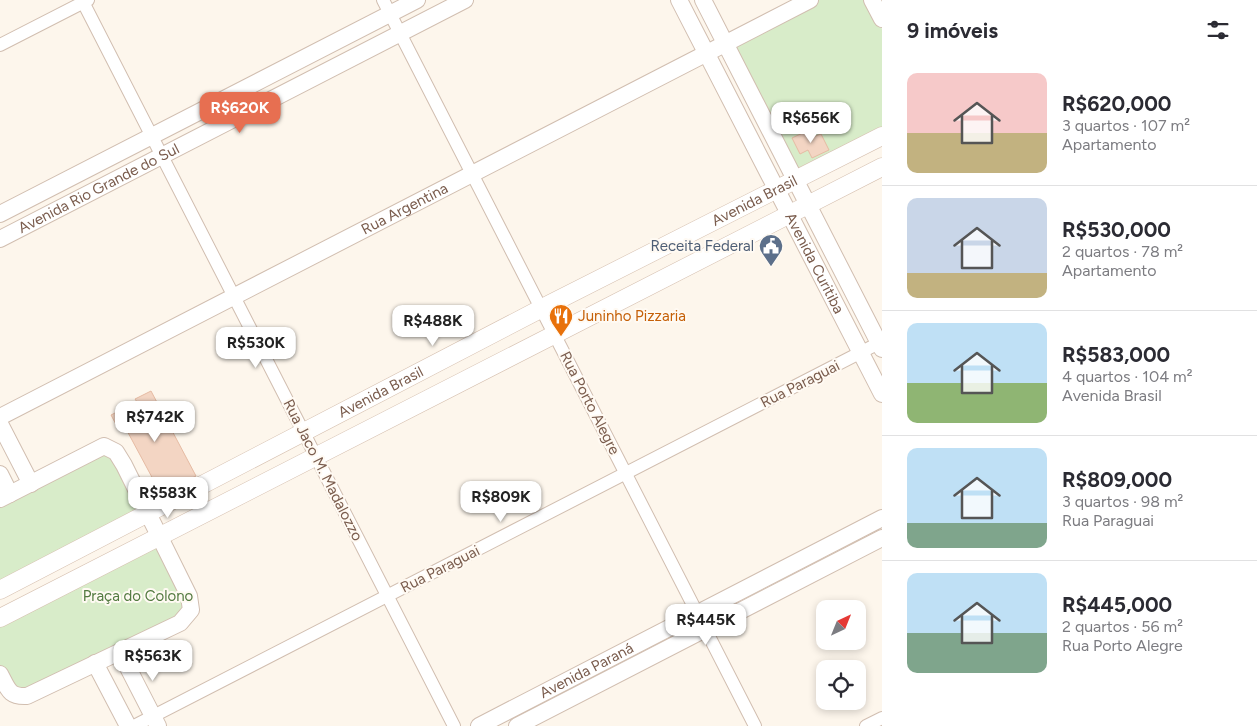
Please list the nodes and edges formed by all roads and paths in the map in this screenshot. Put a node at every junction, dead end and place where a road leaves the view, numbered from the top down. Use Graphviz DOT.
graph roads {
  1 [pos="416,0"];
  2 [pos="465,0"];
  3 [pos="679,0"];
  4 [pos="703,0"];
  5 [pos="810,0"];
  6 [pos="872,0"];
  7 [pos="85,1"];
  8 [pos="387,7"];
  9 [pos="882,19"];
  10 [pos="400,33"];
  11 [pos="725,43"];
  12 [pos="0,46"];
  13 [pos="706,53"];
  14 [pos="152,136"];
  15 [pos="882,136"];
  16 [pos="162,156"];
  17 [pos="882,167"];
  18 [pos="472,173"];
  19 [pos="795,180"];
  20 [pos="777,190"];
  21 [pos="808,206"];
  22 [pos="0,214"];
  23 [pos="790,215"];
  24 [pos="0,239"];
  25 [pos="234,296"];
  26 [pos="542,309"];
  27 [pos="555,335"];
  28 [pos="881,346"];
  29 [pos="861,353"];
  30 [pos="882,394"];
  31 [pos="0,416"];
  32 [pos="0,424"];
  33 [pos="304,433"];
  34 [pos="317,458"];
  35 [pos="0,474"];
  36 [pos="626,474"];
  37 [pos="31,484"];
  38 [pos="5,496"];
  39 [pos="148,514"];
  40 [pos="882,518"];
  41 [pos="846,537"];
  42 [pos="160,538"];
  43 [pos="882,538"];
  44 [pos="854,553"];
  45 [pos="0,590"];
  46 [pos="388,596"];
  47 [pos="698,613"];
  48 [pos="0,618"];
  49 [pos="706,629"];
  50 [pos="120,652"];
  51 [pos="96,663"];
  52 [pos="0,674"];
  53 [pos="882,718"];
  54 [pos="156,721"];
  55 [pos="128,726"];
  56 [pos="134,726"];
  57 [pos="454,726"];
  58 [pos="478,726"];
  59 [pos="517,726"];
  60 [pos="756,726"];
  61 [pos="866,726"];
  1 -- 8 [label="street, Avenida Rio Grande do Sul"];
  2 -- 10 [label="street, Avenida Rio Grande do Sul"];
  3 -- 13 [label="street, Avenida Curitiba"];
  4 -- 11 [label="street, Avenida Curitiba"];
  5 -- 11 [label="street, Rua Argentina"];
  6 -- 9 [label="street"];
  7 -- 12 [label="street"];
  7 -- 14 [label="street, Rua Jaco M. Madalozzo"];
  8 -- 10 [label="street, Rua Porto Alegre"];
  8 -- 14 [label="street, Avenida Rio Grande do Sul"];
  10 -- 16 [label="street, Avenida Rio Grande do Sul"];
  10 -- 18 [label="street, Rua Porto Alegre"];
  11 -- 13 [label="street, Rua Argentina"];
  11 -- 19 [label="street, Avenida Curitiba"];
  13 -- 18 [label="street, Rua Argentina"];
  13 -- 20 [label="street, Avenida Curitiba"];
  14 -- 16 [label="street, Rua Jaco M. Madalozzo"];
  14 -- 22 [label="street, Avenida Rio Grande do Sul"];
  15 -- 19 [label="main road, Avenida Brasil"];
  16 -- 24 [label="street, Avenida Rio Grande do Sul"];
  16 -- 25 [label="street, Rua Jaco M. Madalozzo"];
  17 -- 21 [label="main road, Avenida Brasil"];
  18 -- 25 [label="street, Rua Argentina"];
  18 -- 26 [label="street, Rua Porto Alegre"];
  19 -- 20 [label="main road, Avenida Brasil"];
  19 -- 21 [label="street, Avenida Curitiba"];
  20 -- 23 [label="street, Avenida Curitiba"];
  20 -- 26 [label="main road, Avenida Brasil"];
  21 -- 23 [label="main road, Avenida Brasil"];
  21 -- 28 [label="street, Avenida Curitiba"];
  23 -- 27 [label="main road, Avenida Brasil"];
  23 -- 29 [label="street, Avenida Curitiba"];
  25 -- 31 [label="street, Rua Argentina"];
  25 -- 33 [label="street, Rua Jaco M. Madalozzo"];
  26 -- 27 [label="street, Rua Porto Alegre"];
  26 -- 33 [label="main road, Avenida Brasil"];
  27 -- 34 [label="main road, Avenida Brasil"];
  27 -- 36 [label="street, Rua Porto Alegre"];
  28 -- 29 [label="street, Rua Paraguai"];
  29 -- 30 [label="street, Avenida Curitiba"];
  29 -- 36 [label="street, Rua Paraguai"];
  32 -- 37 [label="street"];
  33 -- 34 [label="street, Rua Jaco M. Madalozzo"];
  33 -- 39 [label="main road, Avenida Brasil"];
  34 -- 42 [label="main road, Avenida Brasil"];
  34 -- 46 [label="street, Rua Jaco M. Madalozzo"];
  35 -- 38 [label="street"];
  36 -- 46 [label="street, Rua Paraguai"];
  36 -- 47 [label="street, Rua Porto Alegre"];
  37 -- 38 [label="street"];
  37 -- 39 [label="street"];
  39 -- 42 [label="street"];
  39 -- 45 [label="main road, Avenida Brasil"];
  40 -- 41 [label="street, Avenida Paraná"];
  41 -- 44 [label="street"];
  41 -- 47 [label="street, Avenida Paraná"];
  42 -- 48 [label="main road, Avenida Brasil"];
  42 -- 50 [label="street"];
  43 -- 44 [label="street, Avenida Paraná"];
  44 -- 49 [label="street, Avenida Paraná"];
  46 -- 54 [label="street, Rua Paraguai"];
  46 -- 57 [label="street, Rua Jaco M. Madalozzo"];
  47 -- 49 [label="street, Rua Porto Alegre"];
  47 -- 58 [label="street, Avenida Paraná"];
  49 -- 59 [label="street, Avenida Paraná"];
  49 -- 60 [label="street, Rua Porto Alegre"];
  50 -- 51 [label="street"];
  50 -- 54 [label="street"];
  51 -- 52 [label="street"];
  51 -- 55 [label="street"];
  53 -- 61 [label="street"];
  54 -- 56 [label="street, Rua Paraguai"];
}
